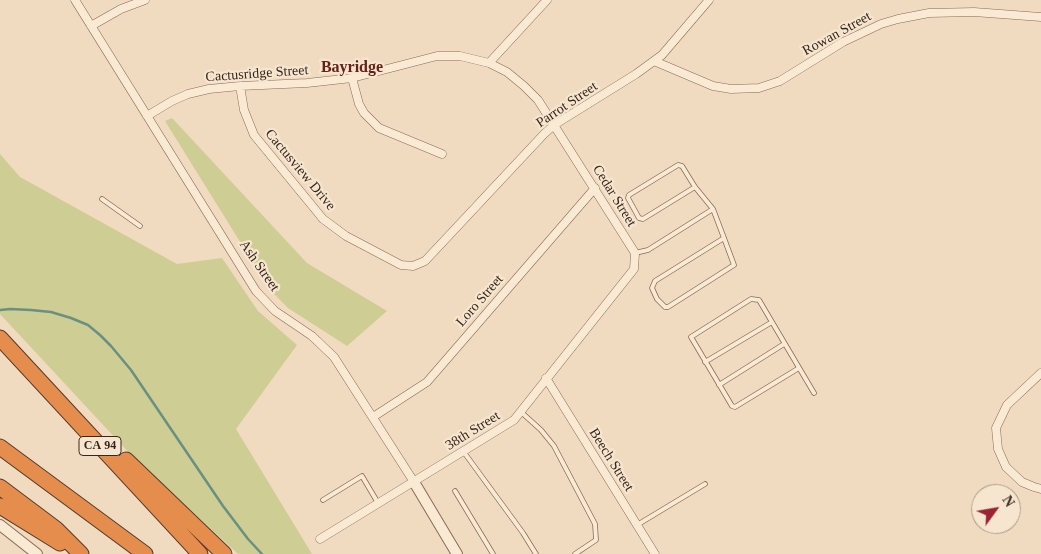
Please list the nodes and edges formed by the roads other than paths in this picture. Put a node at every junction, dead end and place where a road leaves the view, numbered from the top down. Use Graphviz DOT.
graph roads {
  1 [pos="75,0"];
  2 [pos="145,0"];
  3 [pos="546,0"];
  4 [pos="709,0"];
  5 [pos="1041,17"];
  6 [pos="91,26"];
  7 [pos="654,60"];
  8 [pos="489,64"];
  9 [pos="352,78"];
  10 [pos="240,86"];
  11 [pos="147,116"];
  12 [pos="554,125"];
  13 [pos="442,154"];
  14 [pos="695,187"];
  15 [pos="594,188"];
  16 [pos="102,199"];
  17 [pos="713,209"];
  18 [pos="140,226"];
  19 [pos="724,238"];
  20 [pos="634,253"];
  21 [pos="425,261"];
  22 [pos="772,322"];
  23 [pos="0,338"];
  24 [pos="784,344"];
  25 [pos="705,362"];
  26 [pos="799,368"];
  27 [pos="30,370"];
  28 [pos="1041,373"];
  29 [pos="546,378"];
  30 [pos="719,385"];
  31 [pos="814,393"];
  32 [pos="520,412"];
  33 [pos="373,417"];
  34 [pos="0,447"];
  35 [pos="463,451"];
  36 [pos="0,453"];
  37 [pos="42,479"];
  38 [pos="414,482"];
  39 [pos="705,484"];
  40 [pos="0,488"];
  41 [pos="1041,489"];
  42 [pos="455,491"];
  43 [pos="323,500"];
  44 [pos="378,504"];
  45 [pos="0,506"];
  46 [pos="0,524"];
  47 [pos="637,525"];
  48 [pos="320,539"];
  49 [pos="37,554"];
  50 [pos="77,554"];
  51 [pos="81,554"];
  52 [pos="145,554"];
  53 [pos="200,554"];
  54 [pos="224,554"];
  55 [pos="458,554"];
  56 [pos="493,554"];
  57 [pos="536,554"];
  58 [pos="575,554"];
  59 [pos="655,554"];
  1 -- 6 [label="street, Ash Street"];
  2 -- 6 [label="street"];
  3 -- 8 [label="street"];
  4 -- 7 [label="street, Parrot Street"];
  5 -- 7 [label="street, Rowan Street"];
  6 -- 11 [label="street, Ash Street"];
  7 -- 12 [label="street, Parrot Street"];
  8 -- 9 [label="street, Cactusridge Street"];
  8 -- 12 [label="street, Cactusridge Street"];
  9 -- 10 [label="street, Cactusridge Street"];
  9 -- 13 [label="street"];
  10 -- 11 [label="street, Cactusridge Street"];
  10 -- 21 [label="street, Cactusview Drive"];
  11 -- 33 [label="street, Ash Street"];
  12 -- 15 [label="street, Cedar Street"];
  12 -- 21 [label="street, Parrot Street"];
  14 -- 14 [label="lane"];
  14 -- 17 [label="lane"];
  15 -- 20 [label="street, Cedar Street"];
  15 -- 33 [label="street, Loro Street"];
  16 -- 18 [label="lane"];
  17 -- 19 [label="lane"];
  17 -- 20 [label="lane"];
  19 -- 19 [label="lane"];
  20 -- 29 [label="street, 38th Street"];
  22 -- 24 [label="lane"];
  22 -- 25 [label="lane"];
  22 -- 25 [label="lane"];
  23 -- 27 [label="highway, CA 94"];
  24 -- 26 [label="lane"];
  24 -- 30 [label="lane"];
  25 -- 30 [label="lane"];
  26 -- 30 [label="lane"];
  26 -- 31 [label="lane"];
  27 -- 53 [label="highway, CA 94"];
  27 -- 54 [label="highway"];
  28 -- 41 [label="street"];
  29 -- 32 [label="street, 38th Street"];
  29 -- 47 [label="street, Beech Street"];
  32 -- 35 [label="street, 38th Street"];
  32 -- 58 [label="lane"];
  33 -- 38 [label="street, Ash Street"];
  34 -- 37 [label="highway"];
  35 -- 38 [label="street, 38th Street"];
  35 -- 57 [label="lane"];
  36 -- 37 [label="highway"];
  37 -- 52 [label="highway"];
  38 -- 44 [label="street, 38th Street"];
  38 -- 55 [label="street, Ash Street"];
  39 -- 47 [label="lane"];
  40 -- 51 [label="highway"];
  42 -- 56 [label="lane"];
  43 -- 44 [label="lane"];
  44 -- 48 [label="street, 38th Street"];
  45 -- 50 [label="highway"];
  46 -- 49 [label="street"];
  47 -- 59 [label="street, Beech Street"];
}
